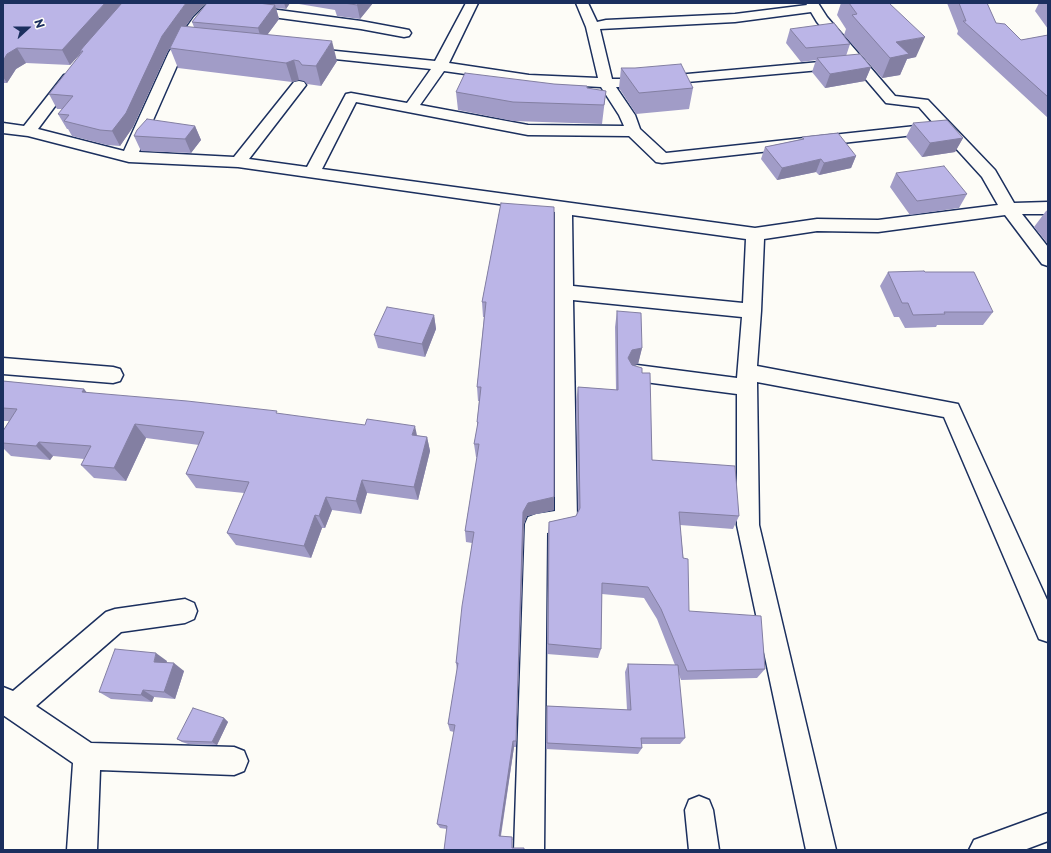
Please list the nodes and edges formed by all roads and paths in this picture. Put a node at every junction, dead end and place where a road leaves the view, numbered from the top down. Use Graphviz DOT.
graph roads {
  1 [pos="472,3"];
  2 [pos="582,3"];
  3 [pos="223,6"];
  4 [pos="813,6"];
  5 [pos="593,27"];
  6 [pos="404,34"];
  7 [pos="185,40"];
  8 [pos="200,41"];
  9 [pos="293,50"];
  10 [pos="859,62"];
  11 [pos="440,66"];
  12 [pos="77,69"];
  13 [pos="606,83"];
  14 [pos="299,85"];
  15 [pos="411,108"];
  16 [pos="945,127"];
  17 [pos="3,128"];
  18 [pos="28,131"];
  19 [pos="633,131"];
  20 [pos="129,157"];
  21 [pos="238,162"];
  22 [pos="312,172"];
  23 [pos="563,208"];
  24 [pos="1048,208"];
  25 [pos="1009,209"];
  26 [pos="755,234"];
  27 [pos="1048,260"];
  28 [pos="564,292"];
  29 [pos="752,312"];
  30 [pos="3,366"];
  31 [pos="637,373"];
  32 [pos="113,375"];
  33 [pos="747,380"];
  34 [pos="185,611"];
  35 [pos="1048,630"];
  36 [pos="8,704"];
  37 [pos="87,756"];
  38 [pos="234,761"];
  39 [pos="699,810"];
  40 [pos="1048,827"];
  41 [pos="82,850"];
  42 [pos="529,850"];
  43 [pos="704,850"];
  44 [pos="821,850"];
  45 [pos="984,850"];
  1 -- 11 [label="street"];
  2 -- 5 [label="street"];
  3 -- 6 [label="street"];
  3 -- 7 [label="street"];
  4 -- 5 [label="street"];
  4 -- 10 [label="street"];
  5 -- 13 [label="street"];
  7 -- 8 [label="street"];
  7 -- 20 [label="street"];
  9 -- 11 [label="street"];
  10 -- 13 [label="street"];
  10 -- 16 [label="street"];
  11 -- 13 [label="street"];
  11 -- 15 [label="street"];
  12 -- 18 [label="street"];
  13 -- 19 [label="street"];
  14 -- 21 [label="street"];
  15 -- 19 [label="street"];
  15 -- 22 [label="street"];
  16 -- 19 [label="street"];
  16 -- 25 [label="street"];
  17 -- 18 [label="street"];
  18 -- 20 [label="street"];
  20 -- 21 [label="street"];
  21 -- 22 [label="street"];
  22 -- 23 [label="street"];
  23 -- 26 [label="street"];
  23 -- 28 [label="street"];
  24 -- 25 [label="street"];
  25 -- 26 [label="street"];
  25 -- 27 [label="street"];
  26 -- 29 [label="street"];
  28 -- 29 [label="street"];
  28 -- 42 [label="street"];
  29 -- 33 [label="street"];
  30 -- 32 [label="street"];
  31 -- 33 [label="street"];
  33 -- 35 [label="street"];
  33 -- 44 [label="street"];
  34 -- 36 [label="street"];
  36 -- 37 [label="street"];
  37 -- 38 [label="street"];
  37 -- 41 [label="street"];
  39 -- 43 [label="street"];
  40 -- 45 [label="street"];
}
